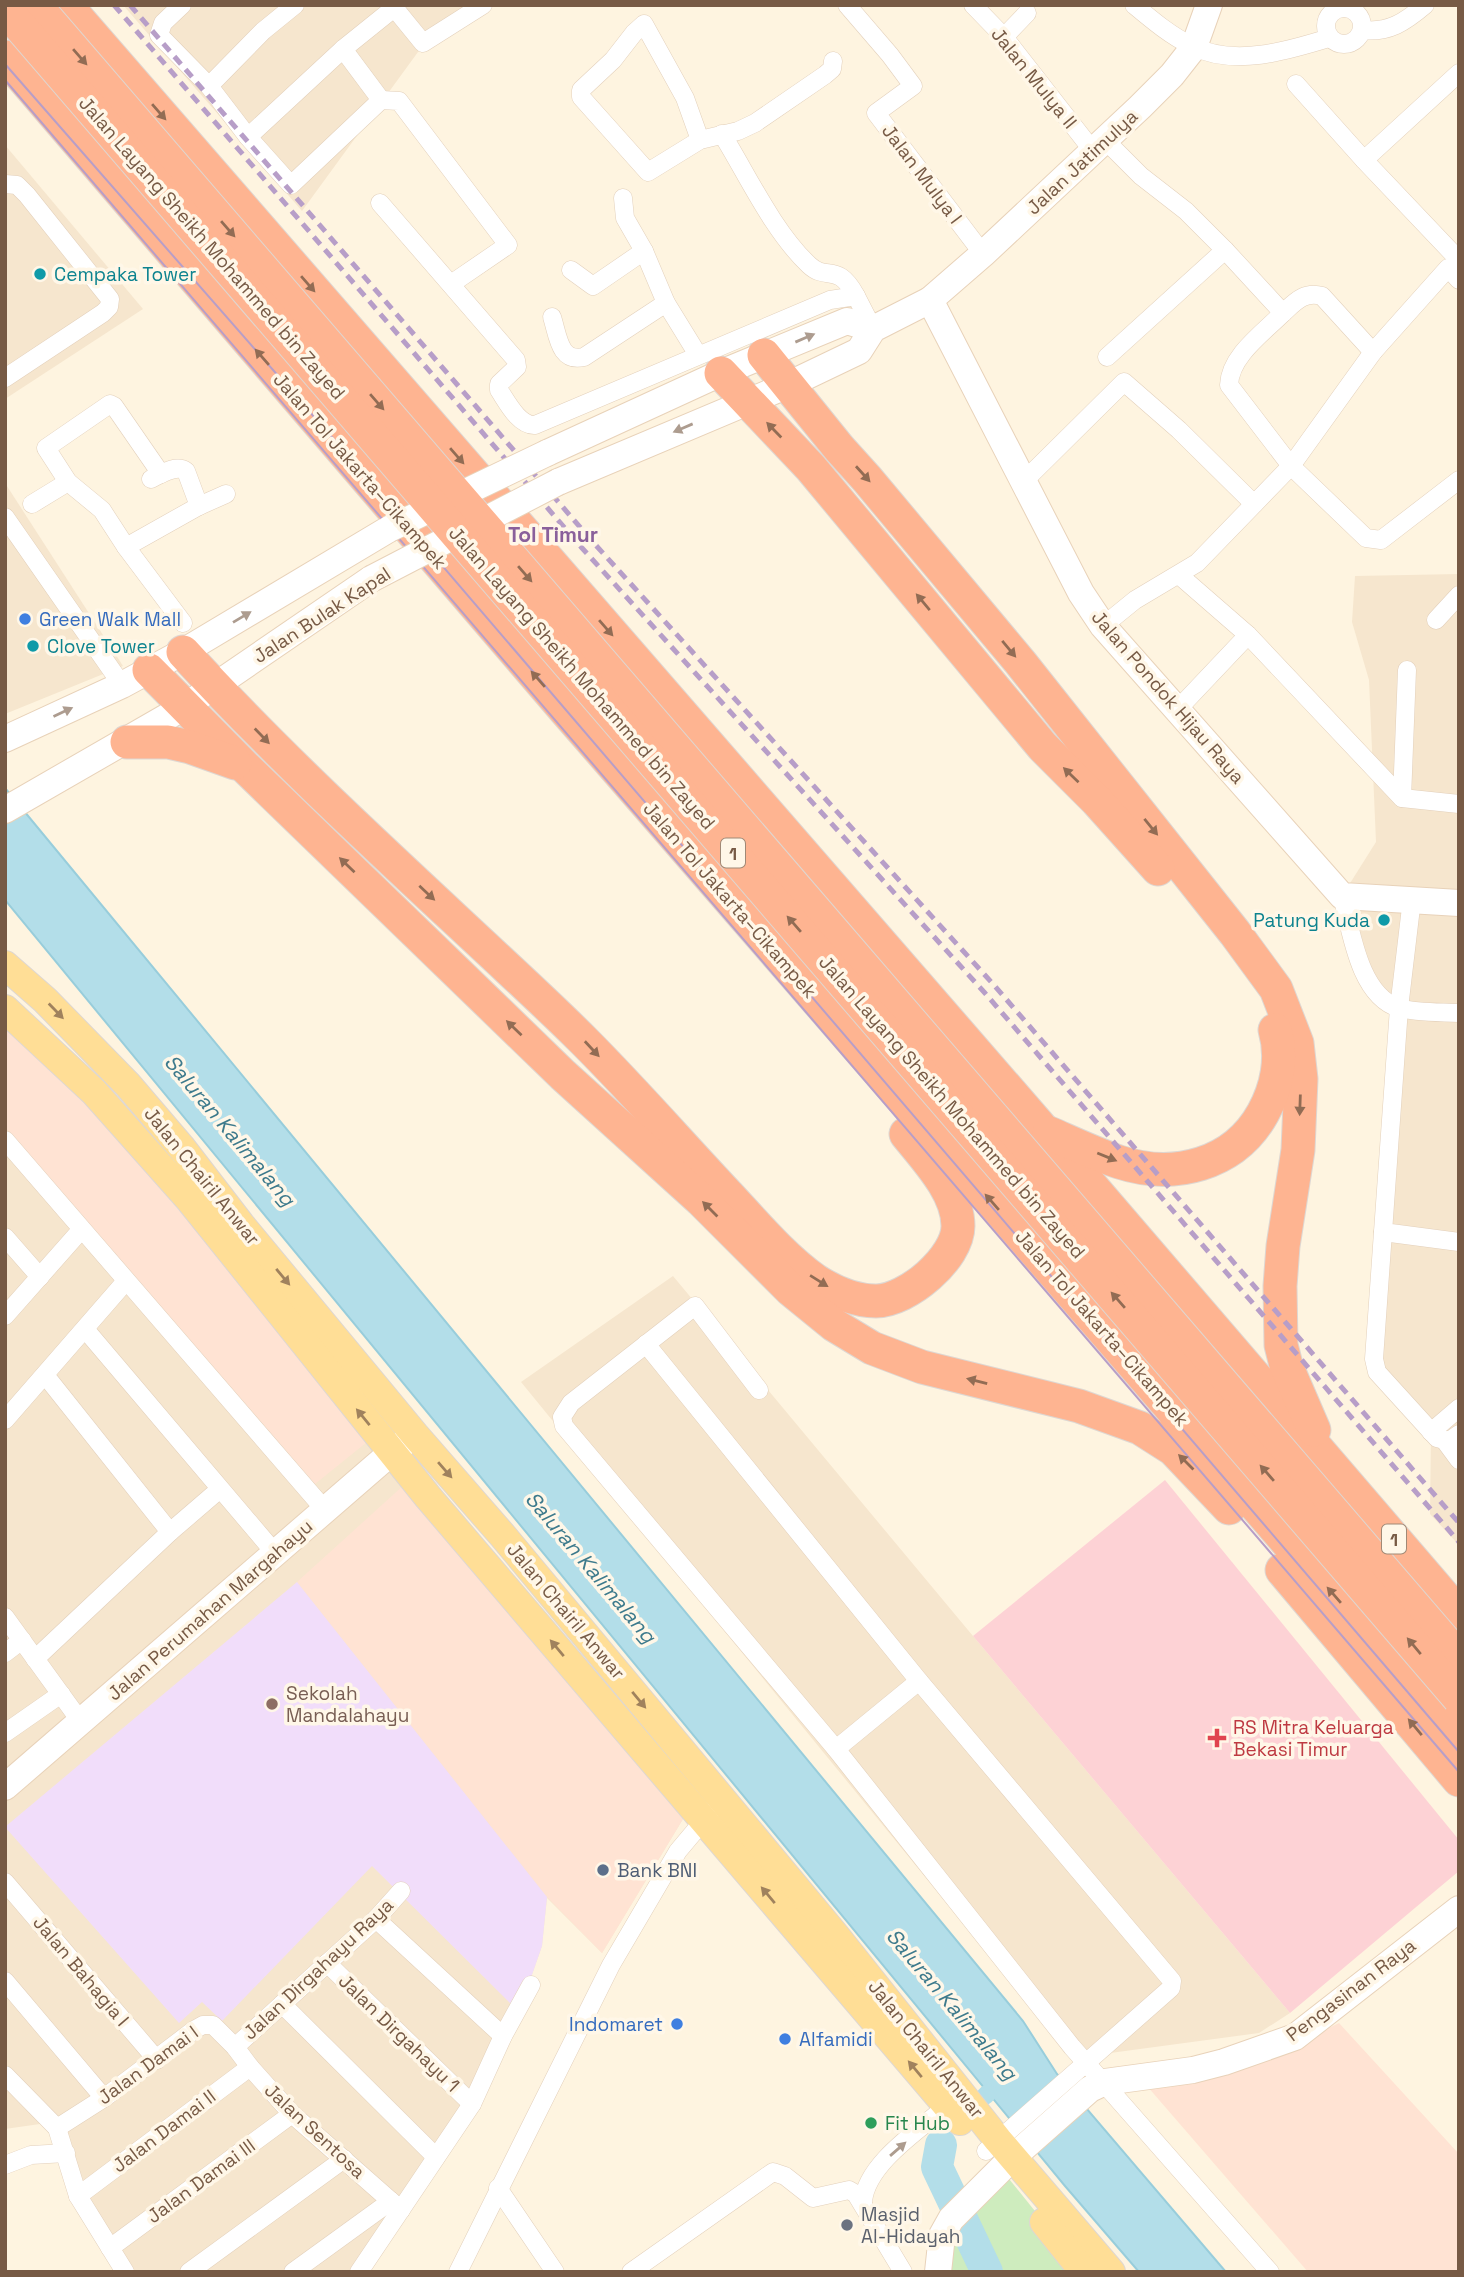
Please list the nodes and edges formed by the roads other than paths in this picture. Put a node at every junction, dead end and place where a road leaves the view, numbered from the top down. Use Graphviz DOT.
graph roads {
  1 [pos="35,5"];
  2 [pos="66,5"];
  3 [pos="183,5"];
  4 [pos="295,5"];
  5 [pos="483,5"];
  6 [pos="847,5"];
  7 [pos="973,5"];
  8 [pos="1134,5"];
  9 [pos="1209,5"];
  10 [pos="1425,5"];
  11 [pos="393,7"];
  12 [pos="1337,7"];
  13 [pos="5,9"];
  14 [pos="1027,13"];
  15 [pos="1362,30"];
  16 [pos="1004,37"];
  17 [pos="1329,37"];
  18 [pos="1194,47"];
  19 [pos="344,49"];
  20 [pos="5,57"];
  21 [pos="834,61"];
  22 [pos="1459,73"];
  23 [pos="1296,84"];
  24 [pos="209,86"];
  25 [pos="381,100"];
  26 [pos="722,134"];
  27 [pos="248,137"];
  28 [pos="701,140"];
  29 [pos="1099,146"];
  30 [pos="1364,160"];
  31 [pos="5,184"];
  32 [pos="623,198"];
  33 [pos="380,203"];
  34 [pos="1225,250"];
  35 [pos="644,251"];
  36 [pos="983,254"];
  37 [pos="1458,258"];
  38 [pos="570,270"];
  39 [pos="1459,280"];
  40 [pos="451,284"];
  41 [pos="856,296"];
  42 [pos="930,300"];
  43 [pos="666,303"];
  44 [pos="1283,313"];
  45 [pos="552,317"];
  46 [pos="873,329"];
  47 [pos="1373,352"];
  48 [pos="764,355"];
  49 [pos="1107,357"];
  50 [pos="710,364"];
  51 [pos="5,378"];
  52 [pos="788,385"];
  53 [pos="746,401"];
  54 [pos="839,448"];
  55 [pos="1291,466"];
  56 [pos="811,468"];
  57 [pos="1024,481"];
  58 [pos="68,482"];
  59 [pos="1452,483"];
  60 [pos="226,494"];
  61 [pos="1459,501"];
  62 [pos="32,503"];
  63 [pos="1254,504"];
  64 [pos="198,506"];
  65 [pos="5,517"];
  66 [pos="126,547"];
  67 [pos="1179,575"];
  68 [pos="1459,595"];
  69 [pos="1436,620"];
  70 [pos="1103,626"];
  71 [pos="1248,635"];
  72 [pos="183,638"];
  73 [pos="1407,670"];
  74 [pos="136,678"];
  75 [pos="215,687"];
  76 [pos="184,707"];
  77 [pos="565,710"];
  78 [pos="1177,710"];
  79 [pos="5,739"];
  80 [pos="127,742"];
  81 [pos="244,766"];
  82 [pos="1402,797"];
  83 [pos="1458,801"];
  84 [pos="15,805"];
  85 [pos="1342,895"];
  86 [pos="1412,899"];
  87 [pos="1459,902"];
  88 [pos="5,965"];
  89 [pos="1399,1008"];
  90 [pos="5,1009"];
  91 [pos="1459,1013"];
  92 [pos="1044,1131"];
  93 [pos="5,1140"];
  94 [pos="81,1230"];
  95 [pos="1383,1232"];
  96 [pos="5,1237"];
  97 [pos="1459,1242"];
  98 [pos="40,1277"];
  99 [pos="126,1281"];
  100 [pos="5,1316"];
  101 [pos="85,1329"];
  102 [pos="646,1344"];
  103 [pos="45,1375"];
  104 [pos="759,1390"];
  105 [pos="1459,1408"];
  106 [pos="5,1420"];
  107 [pos="415,1435"];
  108 [pos="1445,1436"];
  109 [pos="391,1452"];
  110 [pos="1459,1460"];
  111 [pos="1329,1464"];
  112 [pos="220,1489"];
  113 [pos="325,1510"];
  114 [pos="170,1532"];
  115 [pos="275,1553"];
  116 [pos="1459,1614"];
  117 [pos="5,1617"];
  118 [pos="22,1640"];
  119 [pos="5,1653"];
  120 [pos="35,1658"];
  121 [pos="1459,1658"];
  122 [pos="919,1681"];
  123 [pos="61,1694"];
  124 [pos="1459,1698"];
  125 [pos="81,1722"];
  126 [pos="5,1733"];
  127 [pos="1459,1740"];
  128 [pos="836,1749"];
  129 [pos="1459,1780"];
  130 [pos="5,1787"];
  131 [pos="714,1810"];
  132 [pos="5,1882"];
  133 [pos="401,1891"];
  134 [pos="1459,1909"];
  135 [pos="376,1919"];
  136 [pos="327,1963"];
  137 [pos="5,1981"];
  138 [pos="531,1985"];
  139 [pos="282,2004"];
  140 [pos="503,2036"];
  141 [pos="235,2047"];
  142 [pos="157,2060"];
  143 [pos="250,2067"];
  144 [pos="5,2075"];
  145 [pos="1087,2079"];
  146 [pos="104,2098"];
  147 [pos="472,2104"];
  148 [pos="947,2106"];
  149 [pos="292,2114"];
  150 [pos="57,2128"];
  151 [pos="66,2153"];
  152 [pos="1003,2154"];
  153 [pos="436,2157"];
  154 [pos="344,2159"];
  155 [pos="5,2165"];
  156 [pos="498,2188"];
  157 [pos="78,2196"];
  158 [pos="863,2202"];
  159 [pos="396,2205"];
  160 [pos="110,2248"];
  161 [pos="318,2265"];
  162 [pos="125,2272"];
  163 [pos="189,2272"];
  164 [pos="293,2272"];
  165 [pos="359,2272"];
  166 [pos="458,2272"];
  167 [pos="555,2272"];
  168 [pos="631,2272"];
  169 [pos="903,2272"];
  170 [pos="938,2272"];
  171 [pos="1084,2272"];
  172 [pos="1111,2272"];
  173 [pos="1270,2272"];
  1 -- 121 [label="highway, Jalan Layang Sheikh Mohammed bin Zayed / 1, one-way, bridge"];
  2 -- 92 [label="highway, 1, one-way"];
  3 -- 24 [label="street"];
  4 -- 24 [label="street"];
  5 -- 11 [label="street"];
  6 -- 36 [label="street, Jalan Mulya I"];
  7 -- 16 [label="street, Jalan Mulya II"];
  8 -- 18 [label="street"];
  9 -- 18 [label="main road, Jalan Jatimulya"];
  10 -- 15 [label="street"];
  11 -- 19 [label="street"];
  12 -- 15 [label="street"];
  12 -- 17 [label="street"];
  124 -- 13 [label="highway, Jalan Layang Sheikh Mohammed bin Zayed / 1, one-way, bridge"];
  14 -- 16 [label="street"];
  15 -- 17 [label="street"];
  16 -- 29 [label="street, Jalan Mulya II"];
  17 -- 18 [label="street"];
  18 -- 29 [label="main road, Jalan Jatimulya"];
  19 -- 25 [label="street"];
  19 -- 27 [label="street"];
  77 -- 20 [label="highway, Jalan Tol Jakarta–Cikampek / 1, one-way"];
  21 -- 26 [label="street"];
  22 -- 30 [label="street"];
  23 -- 30 [label="street"];
  24 -- 27 [label="street"];
  25 -- 27 [label="street"];
  25 -- 40 [label="street"];
  26 -- 28 [label="street"];
  26 -- 41 [label="street"];
  28 -- 28 [label="street"];
  29 -- 34 [label="street, Jalan Mulya II"];
  29 -- 36 [label="main road, Jalan Jatimulya"];
  30 -- 37 [label="street"];
  31 -- 51 [label="street"];
  32 -- 35 [label="street"];
  33 -- 40 [label="street"];
  34 -- 44 [label="street, Jalan Mulya II"];
  34 -- 49 [label="street"];
  35 -- 38 [label="street"];
  35 -- 43 [label="street"];
  36 -- 42 [label="main road, Jalan Jatimulya"];
  39 -- 47 [label="street"];
  40 -- 50 [label="street"];
  41 -- 46 [label="street"];
  41 -- 50 [label="street"];
  42 -- 46 [label="main road, Jalan Bulak Kapal"];
  42 -- 57 [label="main road, Jalan Pondok Hijau Raya"];
  43 -- 45 [label="street"];
  43 -- 50 [label="street"];
  44 -- 47 [label="street"];
  44 -- 55 [label="street"];
  48 -- 46 [label="main road, Jalan Bulak Kapal, one-way"];
  46 -- 52 [label="main road, Jalan Bulak Kapal"];
  47 -- 55 [label="street"];
  48 -- 50 [label="main road, Jalan Bulak Kapal"];
  48 -- 52 [label="highway"];
  50 -- 53 [label="highway"];
  72 -- 50 [label="main road, Jalan Bulak Kapal, one-way, bridge"];
  52 -- 53 [label="main road, Jalan Bulak Kapal"];
  52 -- 54 [label="highway"];
  56 -- 53 [label="highway, one-way"];
  53 -- 75 [label="main road, Jalan Bulak Kapal, one-way, bridge"];
  54 -- 56 [label="highway"];
  54 -- 111 [label="highway, one-way"];
  55 -- 59 [label="street"];
  55 -- 63 [label="street"];
  92 -- 56 [label="highway, one-way"];
  57 -- 63 [label="street"];
  57 -- 70 [label="main road, Jalan Pondok Hijau Raya"];
  58 -- 62 [label="street"];
  58 -- 64 [label="street"];
  58 -- 66 [label="street"];
  59 -- 61 [label="street"];
  60 -- 64 [label="street"];
  63 -- 67 [label="street"];
  64 -- 66 [label="street"];
  65 -- 74 [label="street"];
  66 -- 72 [label="street"];
  67 -- 70 [label="street"];
  67 -- 71 [label="street"];
  68 -- 69 [label="street"];
  70 -- 78 [label="main road, Jalan Pondok Hijau Raya"];
  71 -- 78 [label="street"];
  71 -- 82 [label="street"];
  72 -- 74 [label="main road, Jalan Bulak Kapal"];
  72 -- 75 [label="highway"];
  73 -- 82 [label="street"];
  74 -- 76 [label="highway"];
  79 -- 74 [label="main road, Jalan Bulak Kapal, one-way"];
  75 -- 76 [label="main road, Jalan Bulak Kapal"];
  75 -- 77 [label="highway, one-way"];
  76 -- 80 [label="main road, Jalan Bulak Kapal"];
  76 -- 81 [label="highway"];
  127 -- 77 [label="highway, Jalan Tol Jakarta–Cikampek / 1, one-way"];
  78 -- 85 [label="main road, Jalan Pondok Hijau Raya"];
  80 -- 81 [label="highway"];
  80 -- 84 [label="main road, Jalan Bulak Kapal"];
  129 -- 81 [label="highway, one-way"];
  82 -- 83 [label="street"];
  85 -- 86 [label="main road"];
  85 -- 89 [label="street"];
  86 -- 87 [label="main road"];
  86 -- 89 [label="street"];
  88 -- 107 [label="main road, Jalan Chairil Anwar, one-way"];
  89 -- 91 [label="street"];
  89 -- 95 [label="street"];
  109 -- 90 [label="main road, Jalan Chairil Anwar, one-way"];
  92 -- 111 [label="highway, 1"];
  93 -- 94 [label="street"];
  94 -- 98 [label="street"];
  94 -- 99 [label="street"];
  95 -- 97 [label="street"];
  95 -- 108 [label="street"];
  96 -- 98 [label="street"];
  98 -- 100 [label="street"];
  99 -- 101 [label="street"];
  99 -- 113 [label="street"];
  101 -- 103 [label="street"];
  101 -- 112 [label="street"];
  102 -- 104 [label="street"];
  102 -- 122 [label="street"];
  102 -- 128 [label="street"];
  103 -- 106 [label="street"];
  103 -- 114 [label="street"];
  105 -- 108 [label="street"];
  107 -- 109 [label="main road, Jalan Perumahan Margahayu"];
  107 -- 131 [label="main road, Jalan Chairil Anwar, one-way"];
  108 -- 110 [label="street"];
  109 -- 113 [label="main road, Jalan Perumahan Margahayu"];
  131 -- 109 [label="main road, Jalan Chairil Anwar, one-way"];
  111 -- 116 [label="highway, 1"];
  112 -- 114 [label="street"];
  112 -- 115 [label="street"];
  113 -- 115 [label="main road, Jalan Perumahan Margahayu"];
  114 -- 120 [label="street"];
  115 -- 125 [label="main road, Jalan Perumahan Margahayu"];
  117 -- 118 [label="street"];
  118 -- 119 [label="street"];
  118 -- 120 [label="street"];
  120 -- 123 [label="street"];
  122 -- 128 [label="street"];
  122 -- 145 [label="street"];
  123 -- 125 [label="street"];
  123 -- 126 [label="street"];
  125 -- 130 [label="main road, Jalan Perumahan Margahayu"];
  128 -- 145 [label="street"];
  148 -- 131 [label="main road, Jalan Chairil Anwar, one-way"];
  131 -- 152 [label="main road, Jalan Chairil Anwar"];
  131 -- 156 [label="street"];
  132 -- 142 [label="street, Jalan Bahagia I"];
  133 -- 135 [label="street, Jalan Dirgahayu Raya"];
  134 -- 145 [label="main road, Pengasinan Raya"];
  135 -- 136 [label="street, Jalan Dirgahayu Raya"];
  135 -- 140 [label="street"];
  136 -- 139 [label="street, Jalan Dirgahayu Raya"];
  136 -- 147 [label="street, Jalan Dirgahayu 1"];
  137 -- 146 [label="street"];
  138 -- 140 [label="street"];
  139 -- 141 [label="street, Jalan Dirgahayu Raya"];
  139 -- 153 [label="street"];
  140 -- 147 [label="street"];
  141 -- 142 [label="street, Jalan Damai I"];
  141 -- 143 [label="street, Jalan Sentosa"];
  142 -- 146 [label="street, Jalan Damai I"];
  143 -- 149 [label="street, Jalan Sentosa"];
  143 -- 157 [label="street, Jalan Damai II"];
  144 -- 150 [label="street"];
  145 -- 152 [label="main road"];
  145 -- 173 [label="street"];
  146 -- 150 [label="street, Jalan Damai I"];
  147 -- 153 [label="street"];
  148 -- 152 [label="main road, Jalan Chairil Anwar"];
  158 -- 148 [label="street, one-way"];
  149 -- 154 [label="street, Jalan Sentosa"];
  149 -- 160 [label="street, Jalan Damai III"];
  150 -- 151 [label="street"];
  151 -- 155 [label="street"];
  151 -- 157 [label="street"];
  152 -- 170 [label="main road"];
  152 -- 171 [label="main road, Jalan Chairil Anwar"];
  152 -- 172 [label="main road, Jalan Chairil Anwar"];
  153 -- 159 [label="street"];
  154 -- 159 [label="street, Jalan Sentosa"];
  154 -- 163 [label="street"];
  156 -- 166 [label="street"];
  156 -- 167 [label="street"];
  157 -- 160 [label="street"];
  158 -- 168 [label="street"];
  158 -- 169 [label="street"];
  159 -- 161 [label="street"];
  159 -- 165 [label="street"];
  160 -- 162 [label="street"];
  161 -- 164 [label="street"];
}
